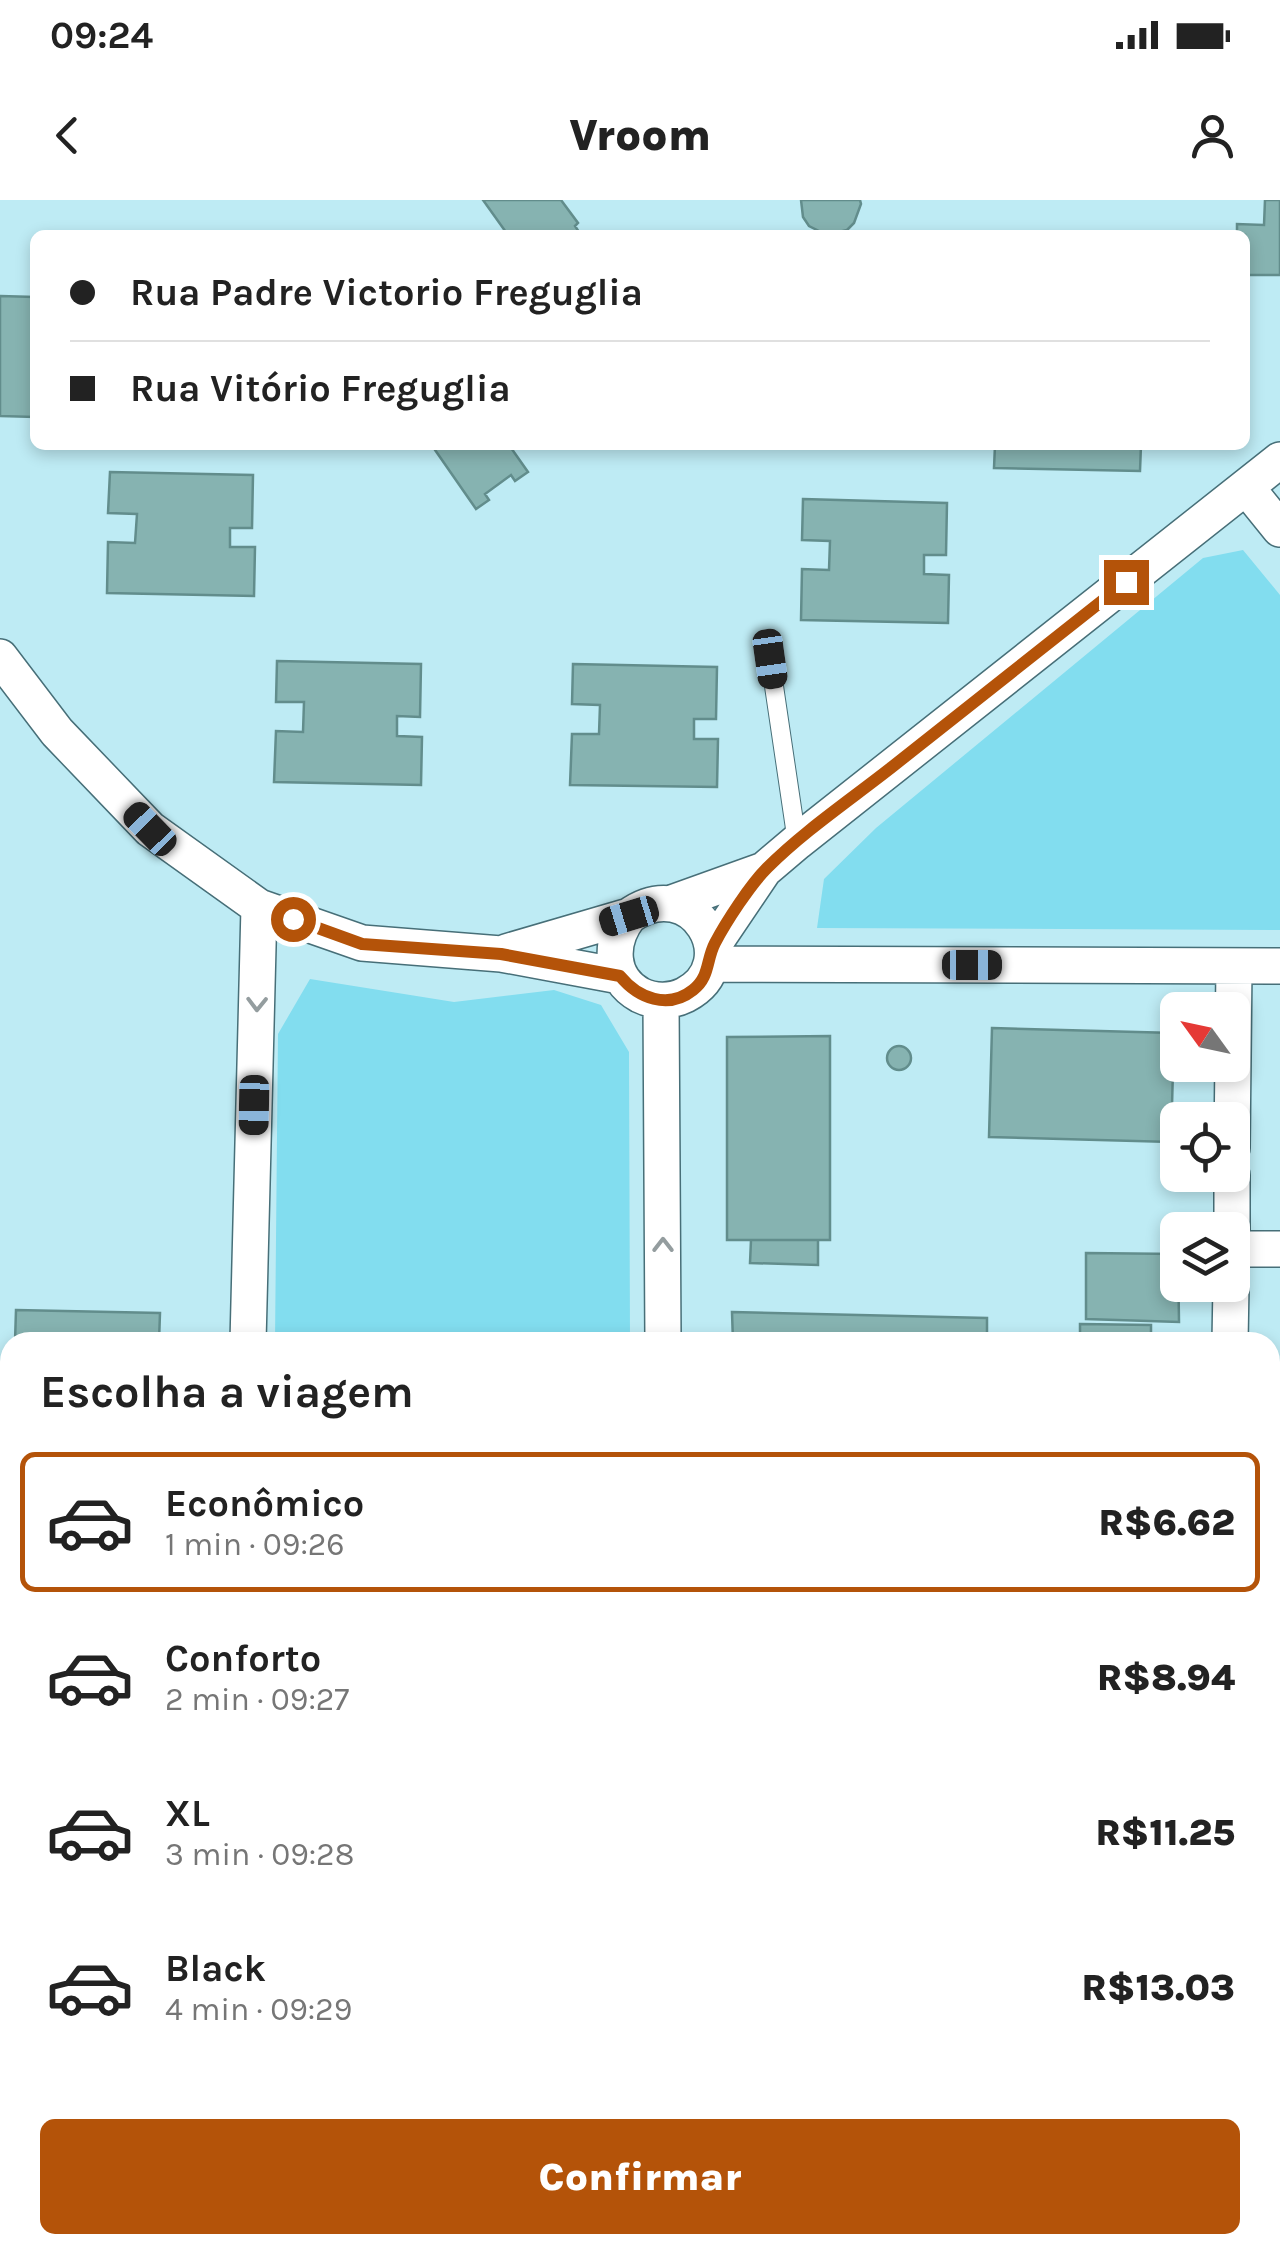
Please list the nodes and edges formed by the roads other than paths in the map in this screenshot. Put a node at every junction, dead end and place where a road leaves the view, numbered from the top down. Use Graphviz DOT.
graph roads {
  1 [pos="1280,460"];
  2 [pos="1246,487"];
  3 [pos="1280,529"];
  4 [pos="0,657"];
  5 [pos="770,659"];
  6 [pos="796,842"];
  7 [pos="764,870"];
  8 [pos="672,903"];
  9 [pos="259,907"];
  10 [pos="629,916"];
  11 [pos="501,954"];
  12 [pos="712,955"];
  13 [pos="1280,966"];
  14 [pos="1234,967"];
  15 [pos="620,976"];
  16 [pos="661,1001"];
  17 [pos="1233,1102"];
  18 [pos="1250,1249"];
  19 [pos="1280,1250"];
  20 [pos="1231,1302"];
  21 [pos="248,1332"];
  22 [pos="663,1332"];
  23 [pos="1230,1332"];
  1 -- 2 [label="street"];
  2 -- 3 [label="street"];
  2 -- 6 [label="street"];
  4 -- 9 [label="street"];
  5 -- 6 [label="lane"];
  6 -- 7 [label="street"];
  7 -- 8 [label="street"];
  7 -- 12 [label="street"];
  8 -- 10 [label="street"];
  8 -- 12 [label="street"];
  9 -- 11 [label="street"];
  9 -- 21 [label="street, one-way"];
  10 -- 11 [label="street"];
  10 -- 15 [label="street"];
  11 -- 15 [label="street"];
  12 -- 14 [label="street"];
  12 -- 16 [label="street"];
  13 -- 14 [label="street"];
  14 -- 17 [label="street"];
  15 -- 16 [label="street"];
  22 -- 16 [label="street, one-way"];
  18 -- 19 [label="street"];
  20 -- 23 [label="street"];
}
